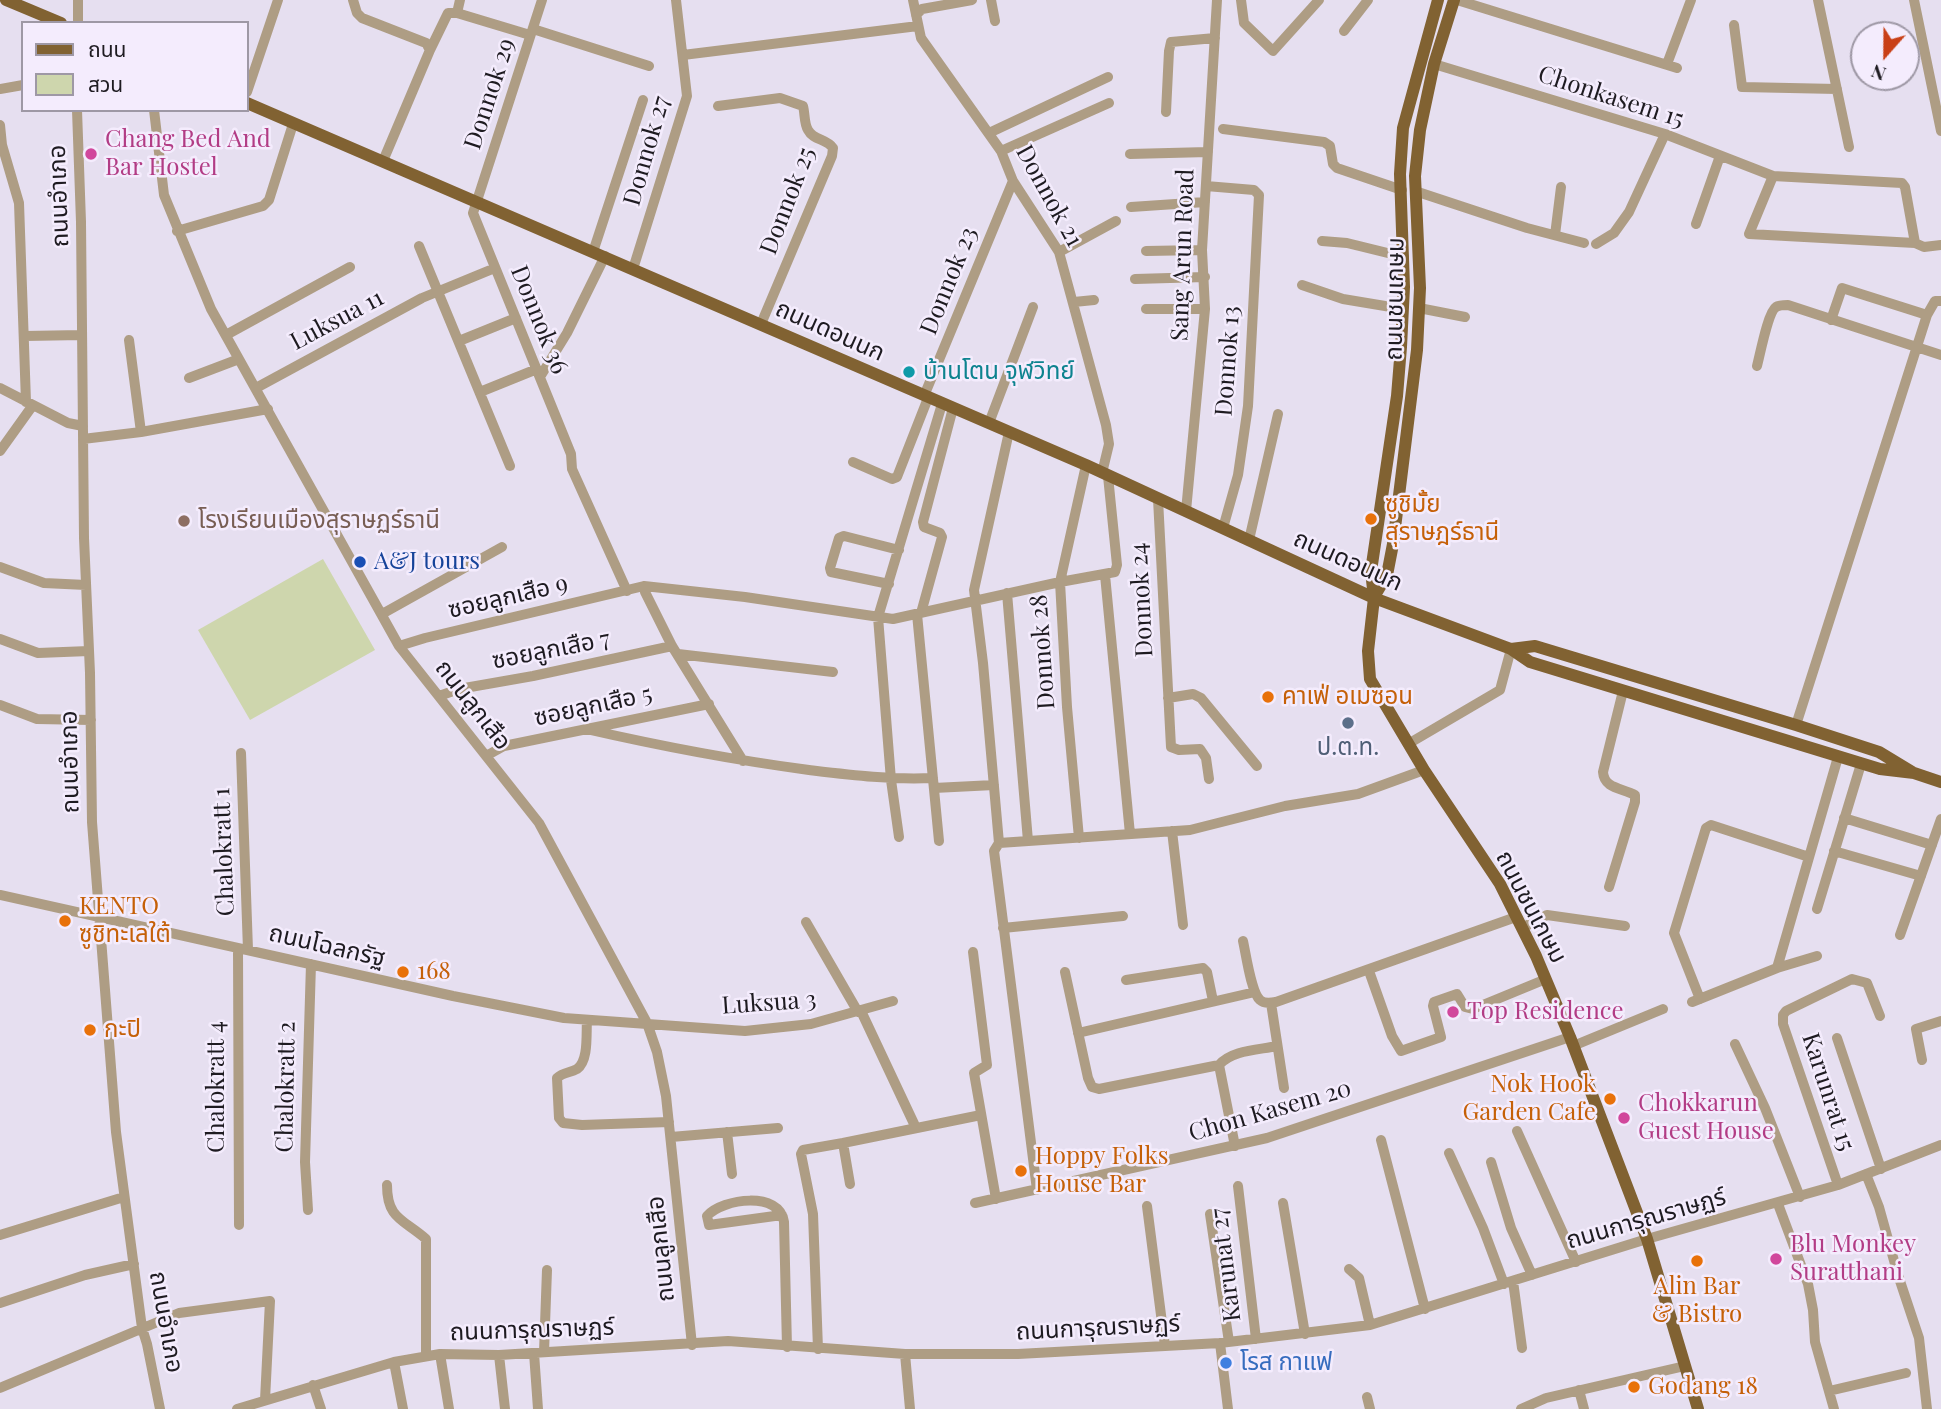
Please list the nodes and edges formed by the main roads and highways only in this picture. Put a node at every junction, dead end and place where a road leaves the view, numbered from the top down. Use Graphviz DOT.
graph roads {
  1 [pos="6,0"];
  2 [pos="1438,0"];
  3 [pos="1455,0"];
  4 [pos="56,21"];
  5 [pos="248,103"];
  6 [pos="1374,598"];
  7 [pos="1511,649"];
  8 [pos="1914,773"];
  9 [pos="1941,782"];
  10 [pos="1698,1409"];
  1 -- 4 [label="main road"];
  2 -- 6 [label="main road, ถนนชนเกษม"];
  3 -- 6 [label="main road, ถนนชนเกษม"];
  5 -- 6 [label="main road, ถนนดอนนก"];
  6 -- 7 [label="main road, ถนนดอนนก"];
  6 -- 10 [label="main road, ถนนชนเกษม"];
  7 -- 8 [label="main road, ถนนดอนนก"];
  7 -- 8 [label="main road, ถนนดอนนก"];
  8 -- 9 [label="main road, ถนนดอนนก"];
}
